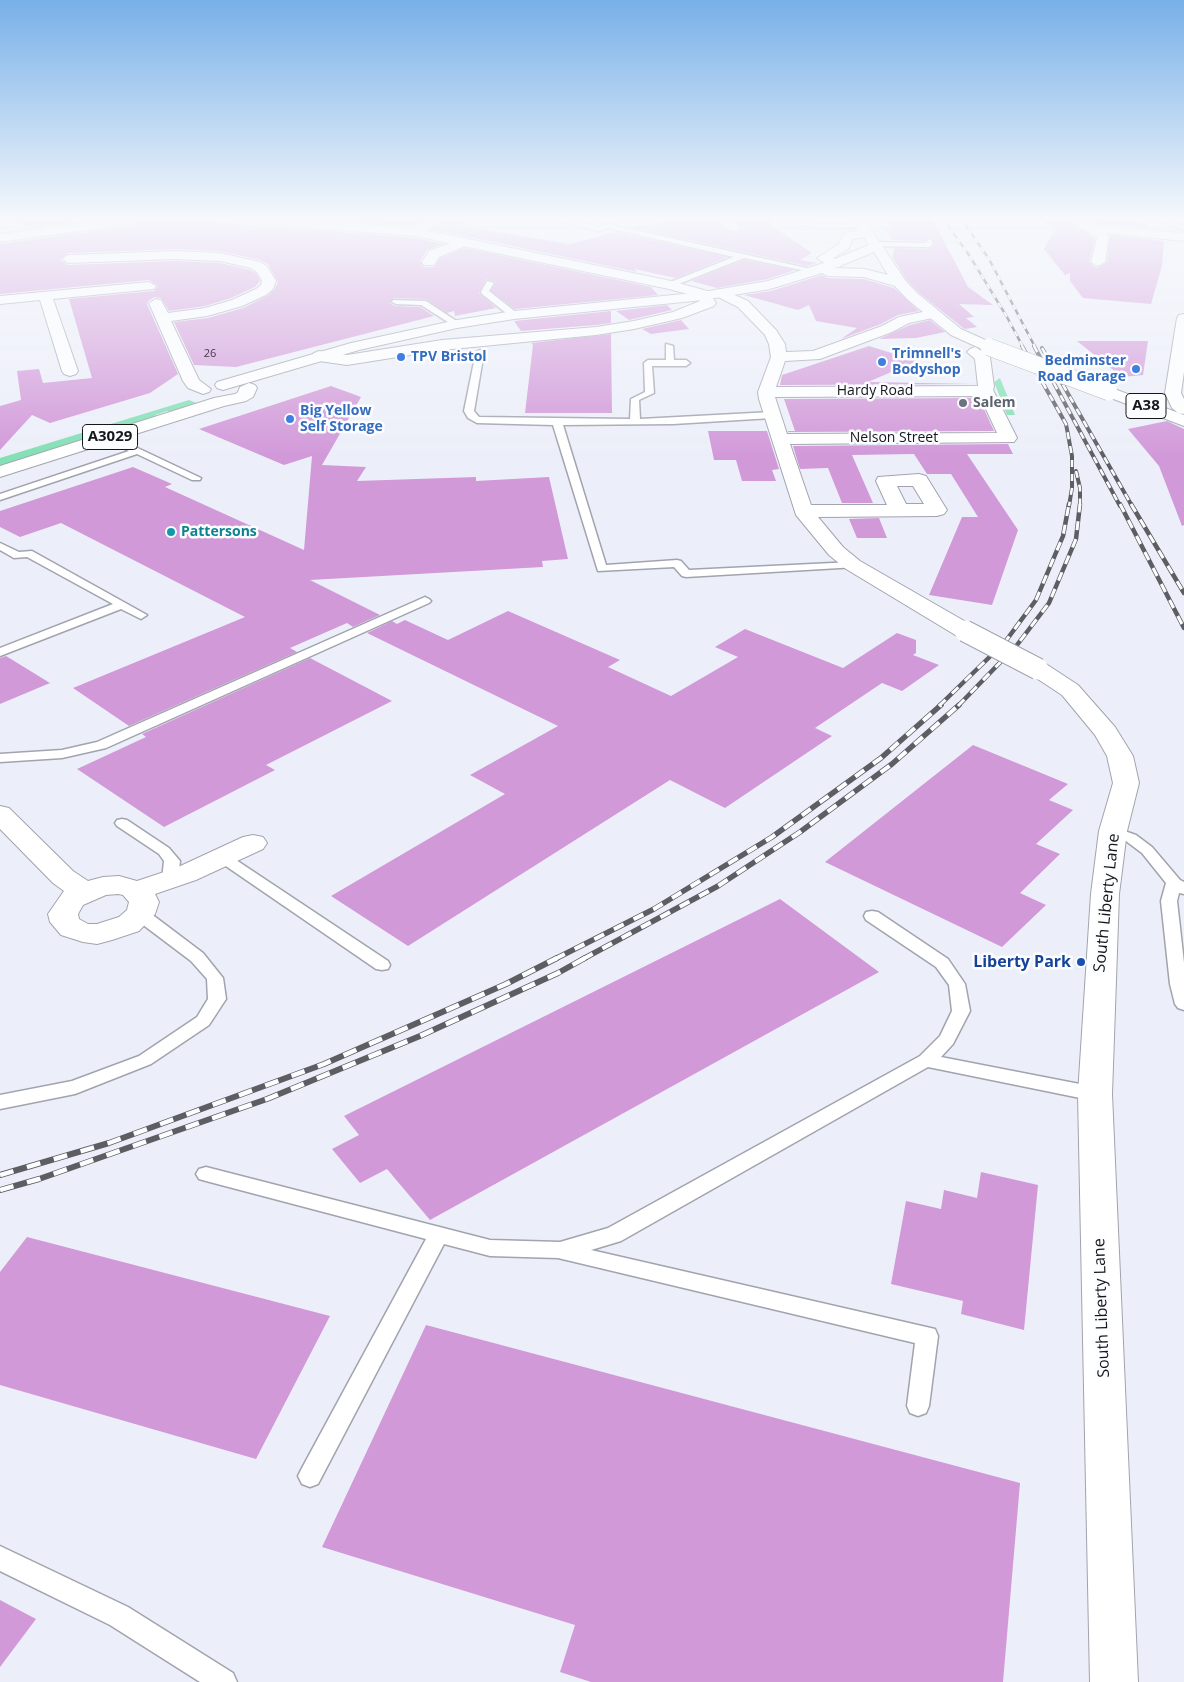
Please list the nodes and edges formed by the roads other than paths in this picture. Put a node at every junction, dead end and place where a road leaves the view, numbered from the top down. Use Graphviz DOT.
graph roads {
  1 [pos="17,298"];
  2 [pos="46,298"];
  3 [pos="156,298"];
  4 [pos="247,298"];
  5 [pos="493,298"];
  6 [pos="676,298"];
  7 [pos="709,298"];
  8 [pos="723,298"];
  9 [pos="916,298"];
  10 [pos="0,300"];
  11 [pos="396,302"];
  12 [pos="932,314"];
  13 [pos="514,315"];
  14 [pos="163,318"];
  15 [pos="1184,318"];
  16 [pos="457,324"];
  17 [pos="669,346"];
  18 [pos="982,350"];
  19 [pos="480,352"];
  20 [pos="319,356"];
  21 [pos="778,357"];
  22 [pos="670,363"];
  23 [pos="686,363"];
  24 [pos="278,370"];
  25 [pos="70,372"];
  26 [pos="223,385"];
  27 [pos="246,390"];
  28 [pos="984,391"];
  29 [pos="196,392"];
  30 [pos="766,392"];
  31 [pos="1108,392"];
  32 [pos="1173,393"];
  33 [pos="220,402"];
  34 [pos="1184,409"];
  35 [pos="772,415"];
  36 [pos="1184,421"];
  37 [pos="557,422"];
  38 [pos="636,422"];
  39 [pos="108,437"];
  40 [pos="780,439"];
  41 [pos="138,451"];
  42 [pos="0,472"];
  43 [pos="196,478"];
  44 [pos="0,497"];
  45 [pos="898,510"];
  46 [pos="803,511"];
  47 [pos="0,546"];
  48 [pos="853,565"];
  49 [pos="425,601"];
  50 [pos="121,605"];
  51 [pos="141,616"];
  52 [pos="0,652"];
  53 [pos="0,758"];
  54 [pos="0,814"];
  55 [pos="122,823"];
  56 [pos="1113,831"];
  57 [pos="252,843"];
  58 [pos="222,857"];
  59 [pos="170,880"];
  60 [pos="1179,886"];
  61 [pos="84,892"];
  62 [pos="139,903"];
  63 [pos="872,916"];
  64 [pos="382,965"];
  65 [pos="1184,1004"];
  66 [pos="926,1060"];
  67 [pos="1095,1094"];
  68 [pos="0,1102"];
  69 [pos="206,1174"];
  70 [pos="439,1234"];
  71 [pos="560,1250"];
  72 [pos="918,1406"];
  73 [pos="310,1476"];
  74 [pos="0,1558"];
  75 [pos="224,1682"];
  76 [pos="1114,1682"];
  1 -- 10 [label="main road"];
  2 -- 25 [label="main road"];
  3 -- 14 [label="main road"];
  4 -- 14 [label="main road"];
  5 -- 13 [label="lane"];
  6 -- 13 [label="main road, A3029"];
  7 -- 20 [label="main road"];
  8 -- 21 [label="main road"];
  9 -- 12 [label="main road, A38"];
  11 -- 16 [label="lane"];
  12 -- 18 [label="main road, A38"];
  12 -- 21 [label="main road"];
  13 -- 16 [label="main road, A3029"];
  14 -- 29 [label="main road"];
  15 -- 32 [label="main road, A38"];
  16 -- 20 [label="main road, A3029"];
  17 -- 22 [label="lane"];
  18 -- 28 [label="main road"];
  18 -- 31 [label="main road, A38, bridge"];
  19 -- 37 [label="lane"];
  20 -- 24 [label="main road, A3029"];
  21 -- 30 [label="main road"];
  22 -- 23 [label="lane"];
  22 -- 38 [label="lane"];
  24 -- 26 [label="main road, A3029"];
  24 -- 27 [label="main road, A3029"];
  26 -- 27 [label="main road, A3029"];
  26 -- 29 [label="main road, A3029"];
  27 -- 33 [label="main road, A3029"];
  28 -- 30 [label="main road, Hardy Road"];
  28 -- 40 [label="main road, Nelson Street"];
  29 -- 33 [label="main road"];
  30 -- 35 [label="main road, South Liberty Lane"];
  31 -- 32 [label="main road, A38"];
  31 -- 36 [label="main road, A38"];
  32 -- 34 [label="main road, A38"];
  33 -- 39 [label="main road, A3029"];
  35 -- 38 [label="lane"];
  35 -- 40 [label="main road, South Liberty Lane"];
  37 -- 38 [label="lane"];
  37 -- 48 [label="lane"];
  39 -- 41 [label="lane"];
  39 -- 42 [label="main road, A3029"];
  40 -- 46 [label="main road, South Liberty Lane"];
  41 -- 43 [label="lane"];
  41 -- 44 [label="lane"];
  45 -- 46 [label="main road"];
  46 -- 48 [label="main road, South Liberty Lane"];
  47 -- 50 [label="lane"];
  48 -- 56 [label="main road, South Liberty Lane, bridge"];
  49 -- 53 [label="lane"];
  50 -- 51 [label="lane"];
  50 -- 52 [label="lane"];
  54 -- 61 [label="main road"];
  55 -- 59 [label="lane"];
  56 -- 60 [label="lane"];
  56 -- 67 [label="main road, South Liberty Lane"];
  57 -- 58 [label="main road"];
  58 -- 59 [label="main road"];
  58 -- 64 [label="lane"];
  59 -- 62 [label="main road"];
  60 -- 65 [label="lane"];
  61 -- 62 [label="main road"];
  61 -- 62 [label="main road"];
  62 -- 68 [label="lane"];
  63 -- 66 [label="lane"];
  66 -- 67 [label="lane"];
  66 -- 71 [label="lane"];
  67 -- 76 [label="main road, South Liberty Lane"];
  69 -- 70 [label="lane"];
  70 -- 71 [label="lane"];
  70 -- 73 [label="lane"];
  71 -- 72 [label="lane"];
  74 -- 75 [label="lane"];
}
